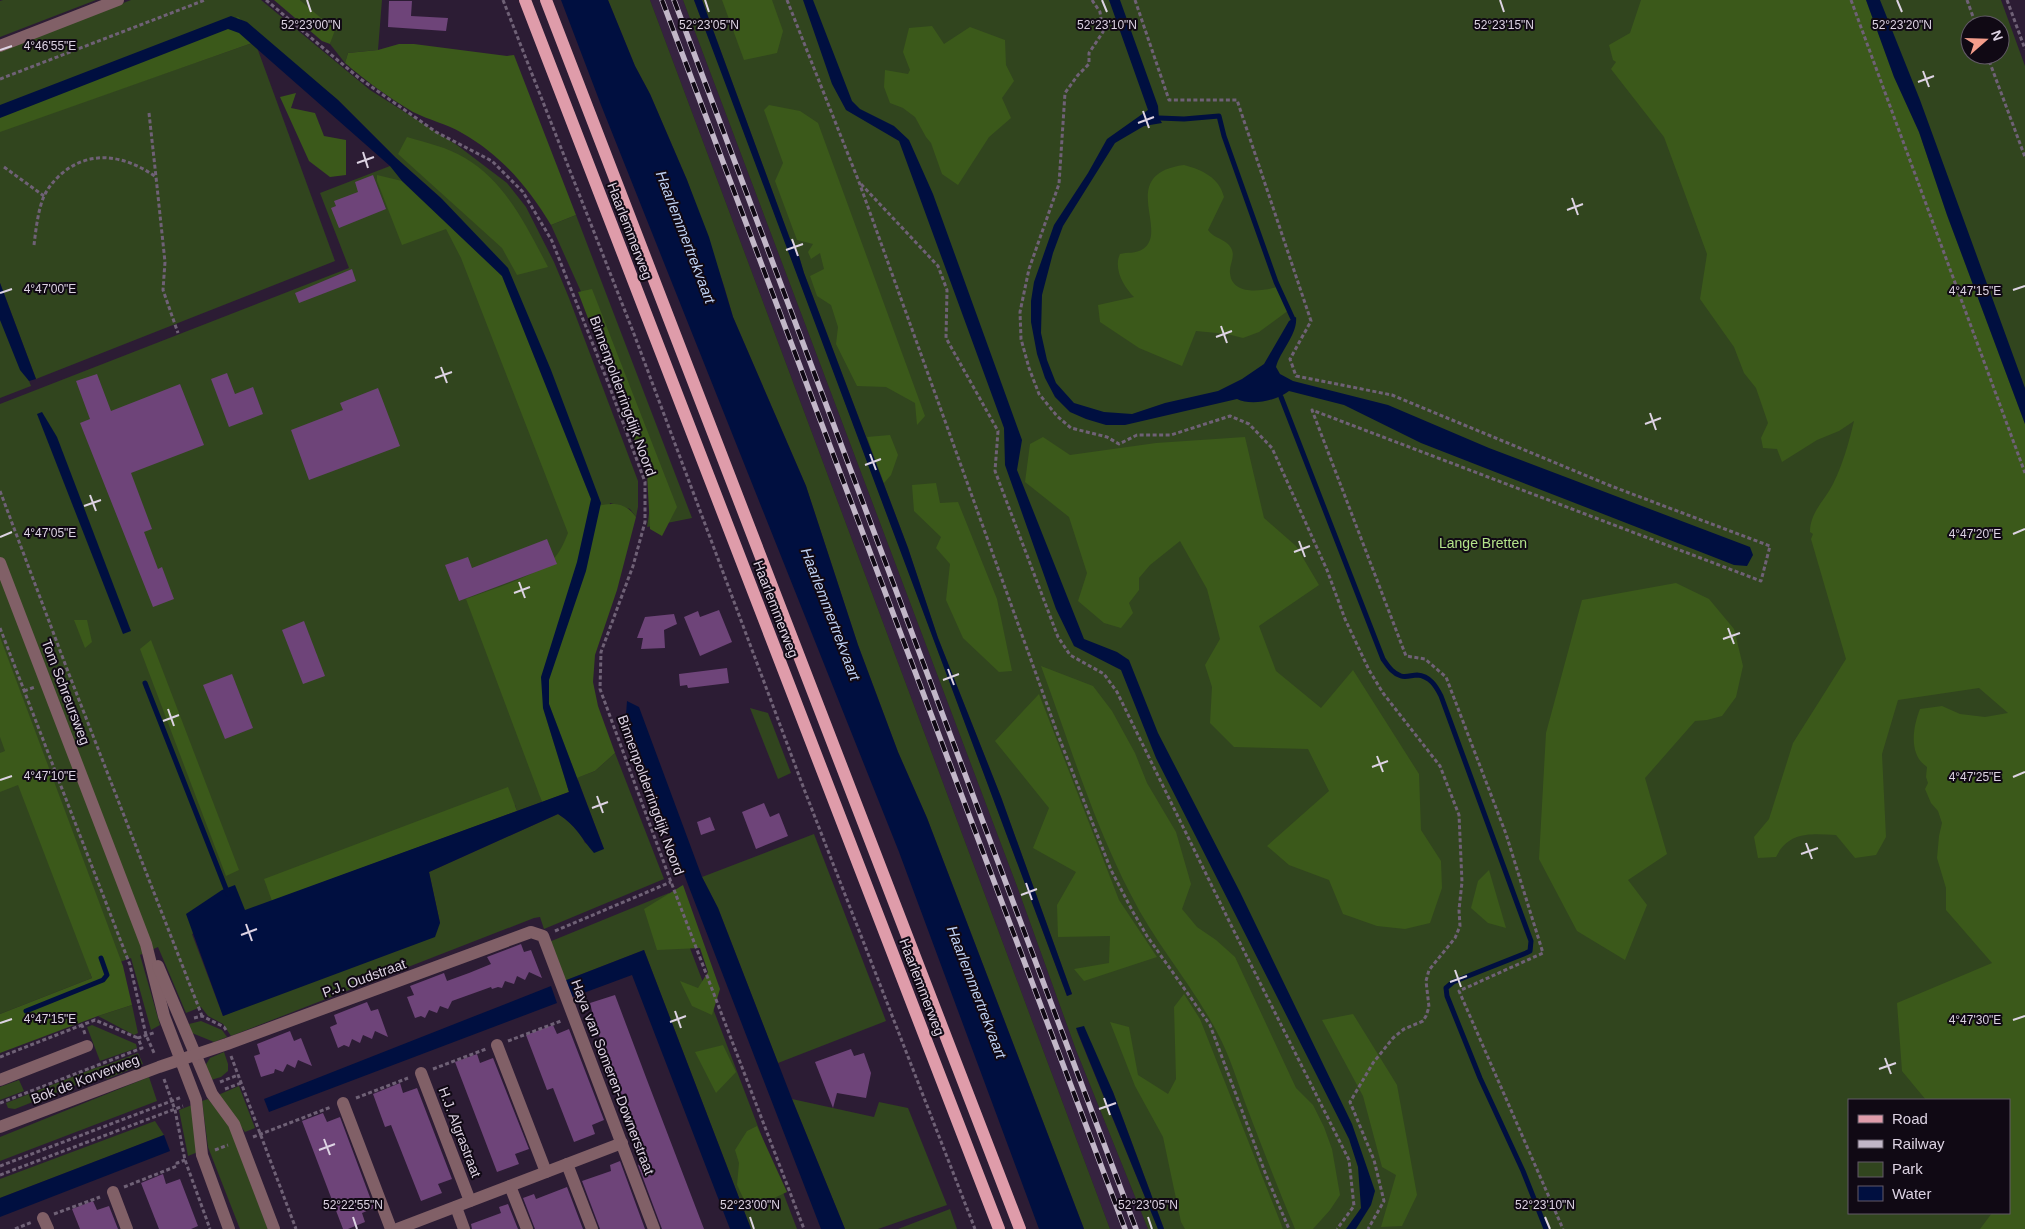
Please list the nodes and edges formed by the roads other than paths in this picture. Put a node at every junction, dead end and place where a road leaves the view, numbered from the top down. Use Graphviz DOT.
graph roads {
  1 [pos="118,0"];
  2 [pos="525,0"];
  3 [pos="546,0"];
  4 [pos="0,46"];
  5 [pos="0,563"];
  6 [pos="543,936"];
  7 [pos="146,944"];
  8 [pos="86,1040"];
  9 [pos="497,1045"];
  10 [pos="194,1055"];
  11 [pos="181,1059"];
  12 [pos="421,1073"];
  13 [pos="0,1080"];
  14 [pos="343,1103"];
  15 [pos="0,1127"];
  16 [pos="622,1143"];
  17 [pos="567,1164"];
  18 [pos="546,1172"];
  19 [pos="510,1186"];
  20 [pos="113,1192"];
  21 [pos="470,1201"];
  22 [pos="456,1207"];
  23 [pos="127,1229"];
  24 [pos="230,1229"];
  25 [pos="274,1229"];
  26 [pos="391,1229"];
  27 [pos="397,1229"];
  28 [pos="464,1229"];
  29 [pos="527,1229"];
  30 [pos="592,1229"];
  31 [pos="654,1229"];
  32 [pos="999,1229"];
  33 [pos="1020,1229"];
  1 -- 4 [label="street"];
  2 -- 32 [label="main road, Haarlemmerweg"];
  3 -- 33 [label="main road, Haarlemmerweg"];
  5 -- 7 [label="street, Tom Schreursweg"];
  6 -- 10 [label="street, P.J. Oudstraat"];
  6 -- 16 [label="street, Haya van Someren-Downerstraat"];
  7 -- 10 [label="street, Tom Schreursweg"];
  7 -- 11 [label="street, Tom Schreursweg"];
  8 -- 13 [label="street"];
  9 -- 18 [label="street"];
  10 -- 11 [label="street, Bok de Korverweg"];
  10 -- 25 [label="street, Tom Schreursweg"];
  11 -- 15 [label="street, Bok de Korverweg"];
  11 -- 24 [label="street, Tom Schreursweg"];
  12 -- 21 [label="street, H.J. Algrastraat"];
  14 -- 26 [label="street"];
  16 -- 17 [label="street, H.J. Algrastraat"];
  16 -- 31 [label="street, Haya van Someren-Downerstraat"];
  17 -- 18 [label="street, H.J. Algrastraat"];
  17 -- 30 [label="street"];
  18 -- 19 [label="street, H.J. Algrastraat"];
  19 -- 21 [label="street, H.J. Algrastraat"];
  19 -- 29 [label="street"];
  20 -- 23 [label="street"];
  21 -- 22 [label="street, H.J. Algrastraat"];
  22 -- 27 [label="street, H.J. Algrastraat"];
  22 -- 28 [label="street"];
}
